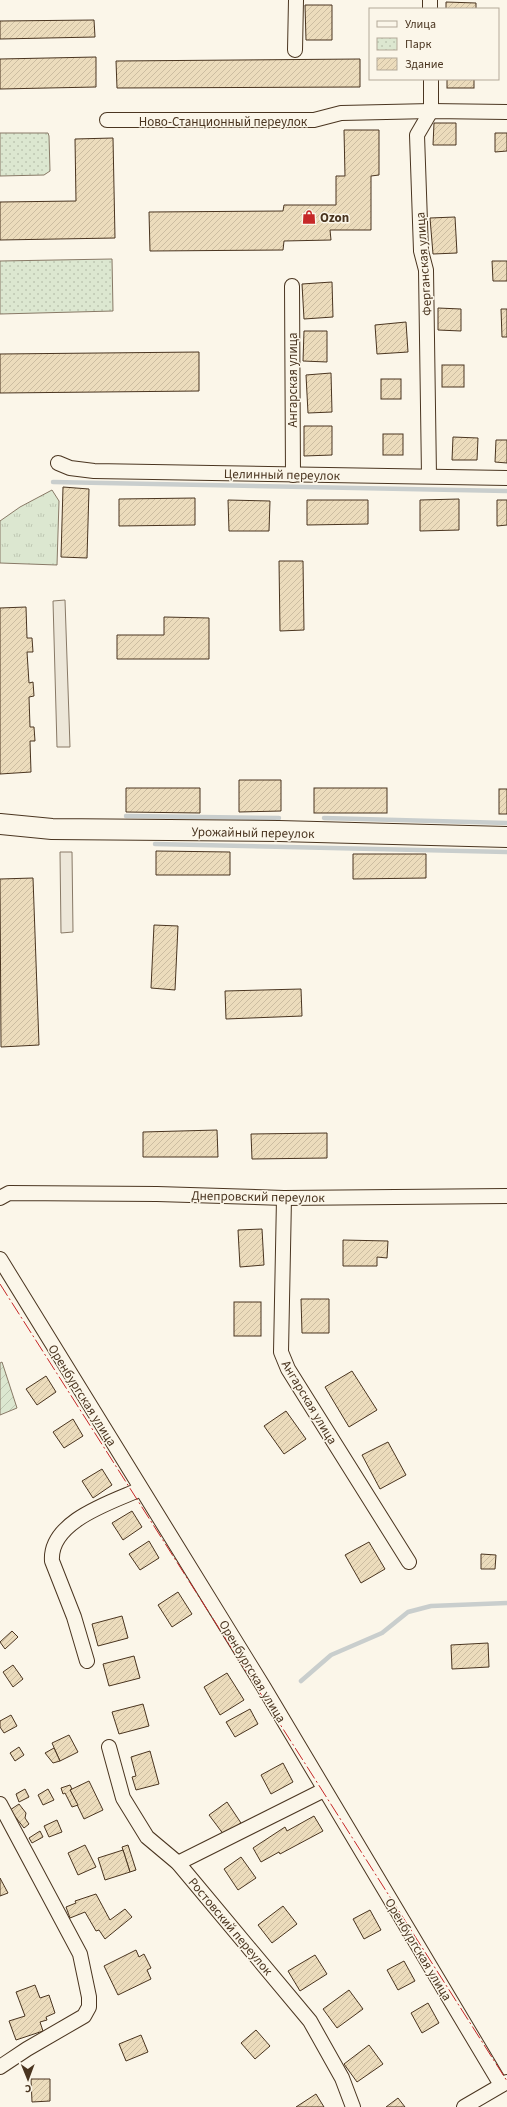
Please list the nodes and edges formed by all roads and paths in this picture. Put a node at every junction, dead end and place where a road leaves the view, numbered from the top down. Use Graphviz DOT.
graph roads {
  1 [pos="296,0"];
  2 [pos="295,50"];
  3 [pos="431,80"];
  4 [pos="431,111"];
  5 [pos="507,112"];
  6 [pos="107,120"];
  7 [pos="292,286"];
  8 [pos="58,463"];
  9 [pos="293,475"];
  10 [pos="429,476"];
  11 [pos="507,478"];
  12 [pos="0,824"];
  13 [pos="507,837"];
  14 [pos="4,1195"];
  15 [pos="507,1196"];
  16 [pos="284,1198"];
  17 [pos="0,1259"];
  18 [pos="141,1489"];
  19 [pos="409,1562"];
  20 [pos="87,1661"];
  21 [pos="110,1747"];
  22 [pos="324,1790"];
  23 [pos="0,1804"];
  24 [pos="178,1863"];
  25 [pos="0,2067"];
  26 [pos="504,2084"];
  27 [pos="353,2107"];
  28 [pos="464,2107"];
  1 -- 2 [label="street"];
  3 -- 4 [label="street"];
  4 -- 5 [label="street, Ново-Станционный переулок"];
  4 -- 6 [label="street, Ново-Станционный переулок"];
  4 -- 10 [label="street, Ферганская улица"];
  7 -- 9 [label="street, Ангарская улица"];
  8 -- 9 [label="street, Целинный переулок"];
  9 -- 10 [label="street, Целинный переулок"];
  10 -- 11 [label="street, Целинный переулок"];
  12 -- 13 [label="street, Урожайный переулок"];
  14 -- 16 [label="street, Днепровский переулок"];
  15 -- 16 [label="street, Днепровский переулок"];
  16 -- 19 [label="street, Ангарская улица"];
  17 -- 18 [label="street, Оренбургская улица"];
  18 -- 20 [label="street"];
  18 -- 22 [label="street, Оренбургская улица"];
  21 -- 24 [label="street, Ростовский переулок"];
  22 -- 24 [label="street"];
  22 -- 26 [label="street, Оренбургская улица"];
  23 -- 25 [label="street"];
  24 -- 27 [label="street, Ростовский переулок"];
  26 -- 28 [label="street"];
}
